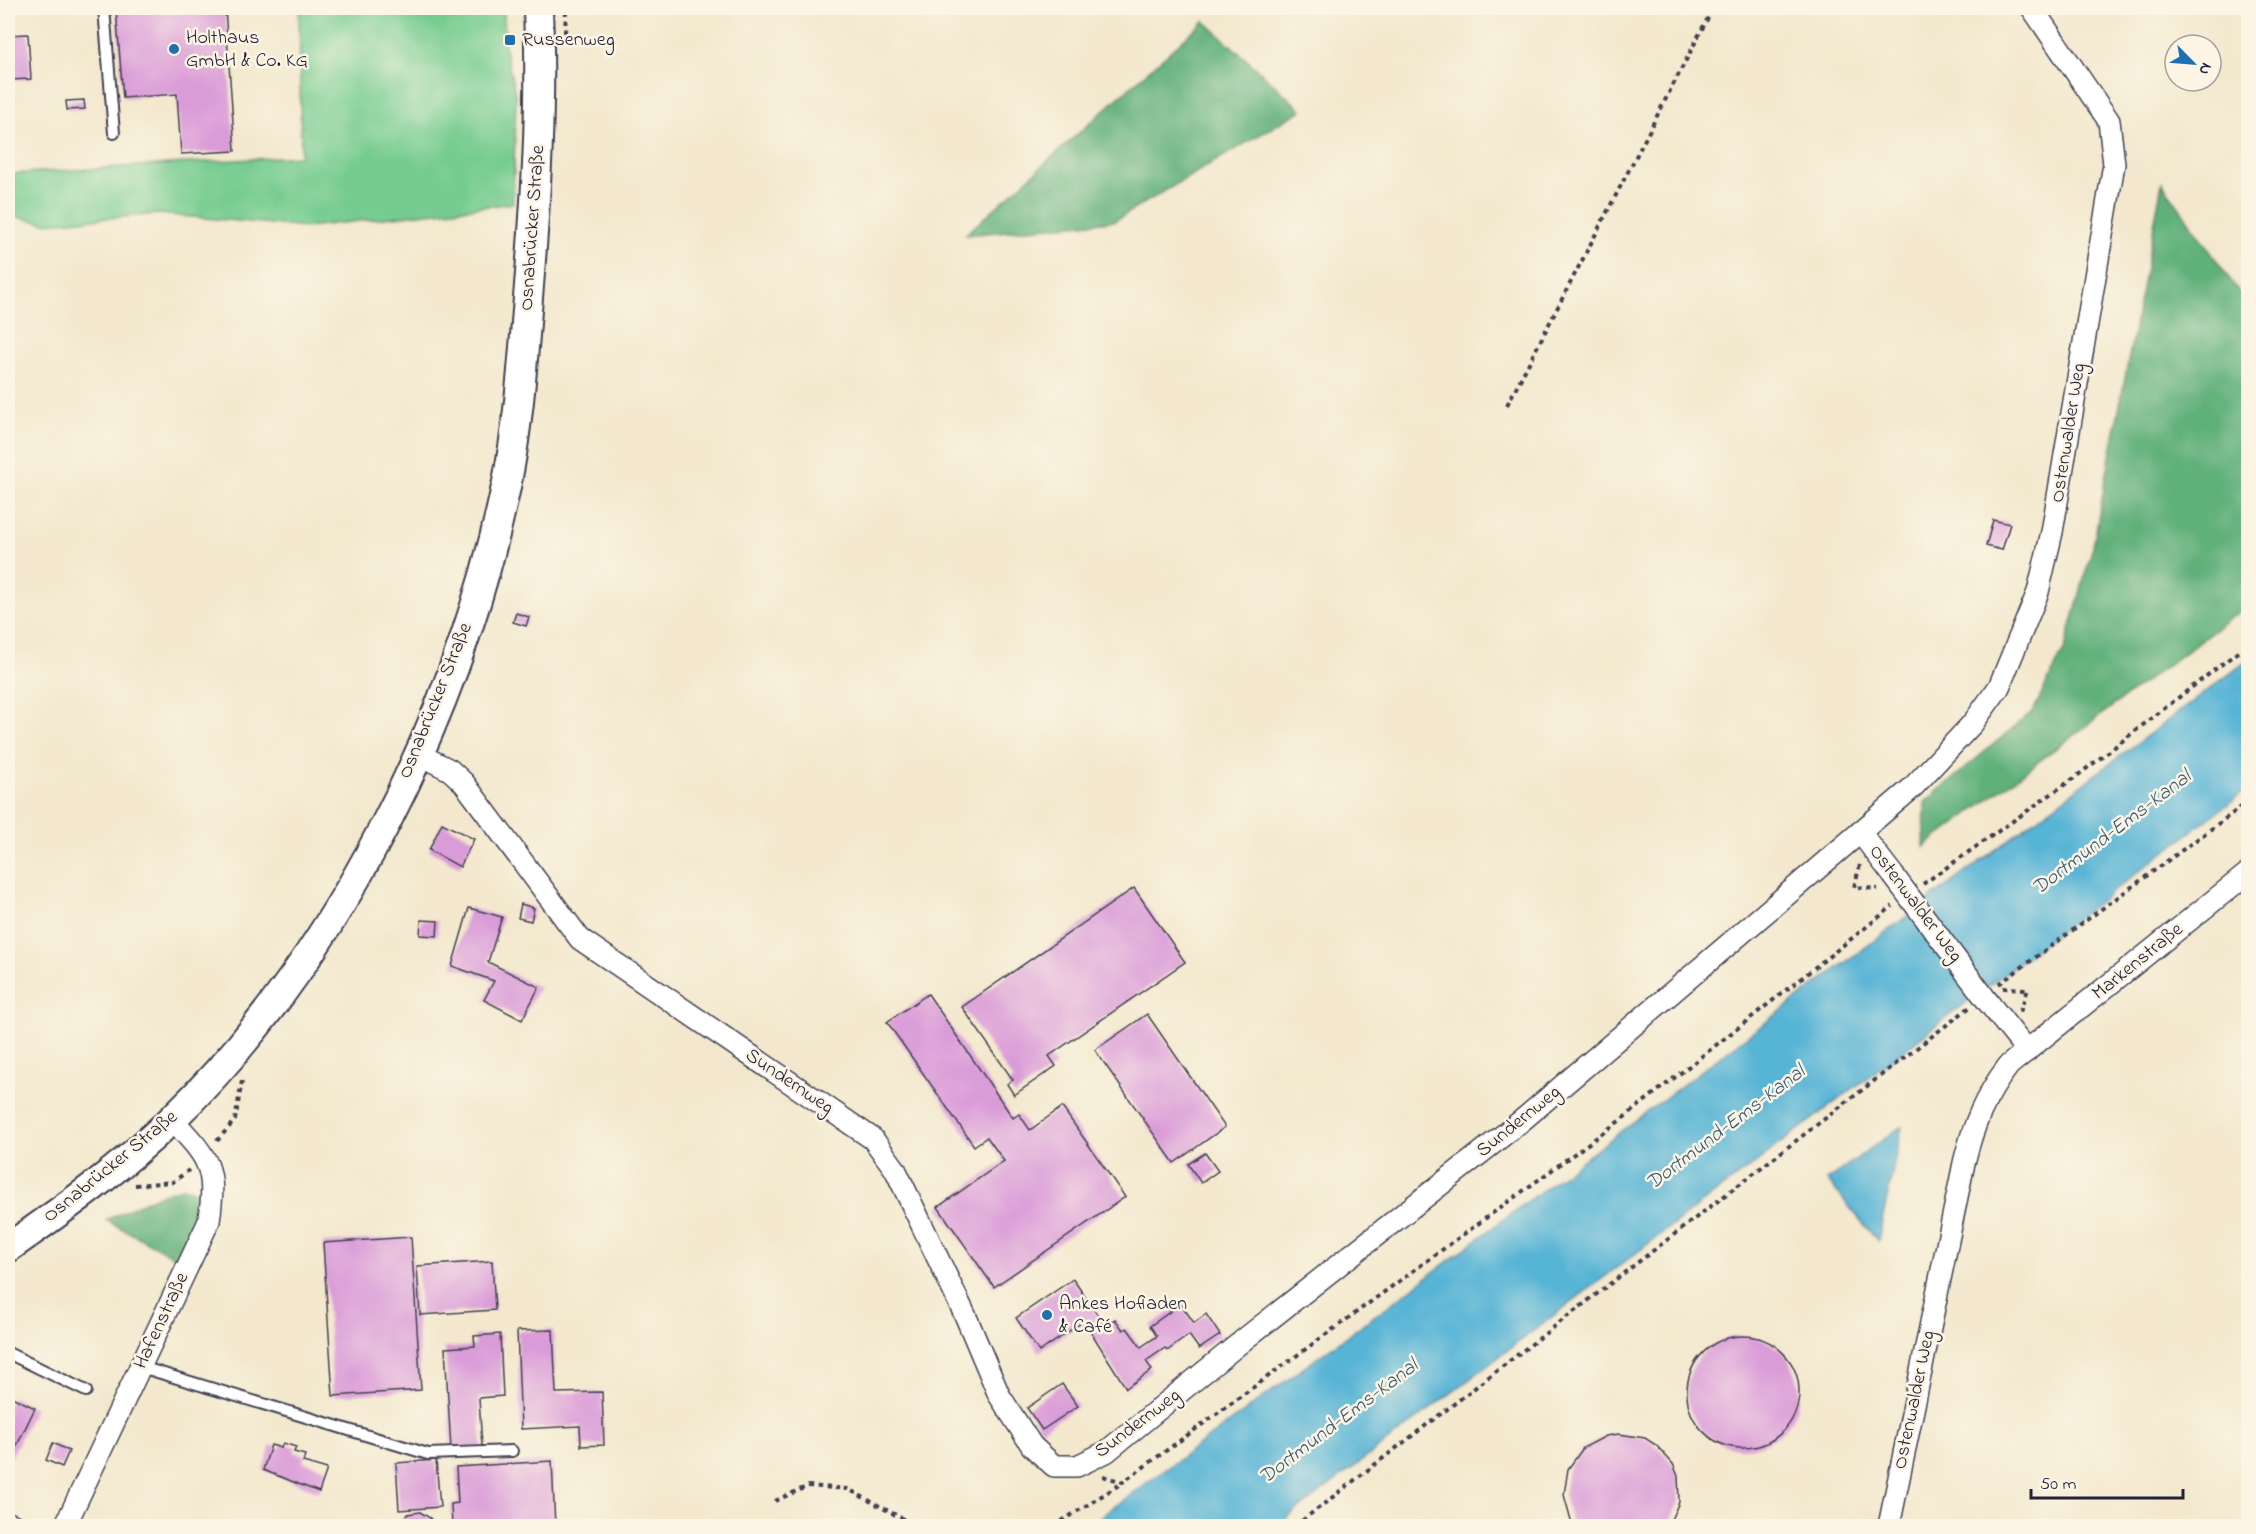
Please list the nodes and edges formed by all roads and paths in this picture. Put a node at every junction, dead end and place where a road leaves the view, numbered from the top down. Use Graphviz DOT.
graph roads {
  1 [pos="104,8"];
  2 [pos="538,8"];
  3 [pos="1713,8"];
  4 [pos="2032,8"];
  5 [pos="114,133"];
  6 [pos="1506,405"];
  7 [pos="2248,644"];
  8 [pos="418,754"];
  9 [pos="2248,802"];
  10 [pos="1860,832"];
  11 [pos="1861,863"];
  12 [pos="2248,873"];
  13 [pos="1854,887"];
  14 [pos="1914,890"];
  15 [pos="1895,904"];
  16 [pos="1987,997"];
  17 [pos="2019,1015"];
  18 [pos="2027,1050"];
  19 [pos="172,1119"];
  20 [pos="8,1248"];
  21 [pos="8,1353"];
  22 [pos="141,1367"];
  23 [pos="86,1391"];
  24 [pos="512,1451"];
  25 [pos="1077,1466"];
  26 [pos="1123,1482"];
  27 [pos="775,1501"];
  28 [pos="8,1523"];
  29 [pos="15,1527"];
  30 [pos="65,1527"];
  31 [pos="916,1527"];
  32 [pos="1054,1527"];
  33 [pos="1295,1527"];
  34 [pos="1889,1527"];
  1 -- 5 [label="lane"];
  2 -- 8 [label="main road, Osnabrücker Straße"];
  3 -- 6 [label="path"];
  4 -- 10 [label="street, Ostenwalder Weg"];
  7 -- 14 [label="path"];
  8 -- 19 [label="main road, Osnabrücker Straße"];
  8 -- 25 [label="street, Sundernweg"];
  9 -- 16 [label="path"];
  10 -- 16 [label="street, Ostenwalder Weg, bridge"];
  10 -- 25 [label="street, Sundernweg"];
  11 -- 13 [label="path"];
  12 -- 18 [label="street, Markenstraße"];
  15 -- 26 [label="path"];
  16 -- 17 [label="path"];
  16 -- 18 [label="street, Ostenwalder Weg"];
  16 -- 33 [label="path"];
  18 -- 34 [label="street, Ostenwalder Weg"];
  19 -- 20 [label="main road, Osnabrücker Straße"];
  19 -- 22 [label="street, Hafenstraße"];
  21 -- 23 [label="lane"];
  22 -- 24 [label="lane"];
  22 -- 30 [label="street, Hafenstraße"];
  25 -- 26 [label="path"];
  26 -- 32 [label="path"];
  27 -- 31 [label="path"];
  28 -- 29 [label="street"];
}
